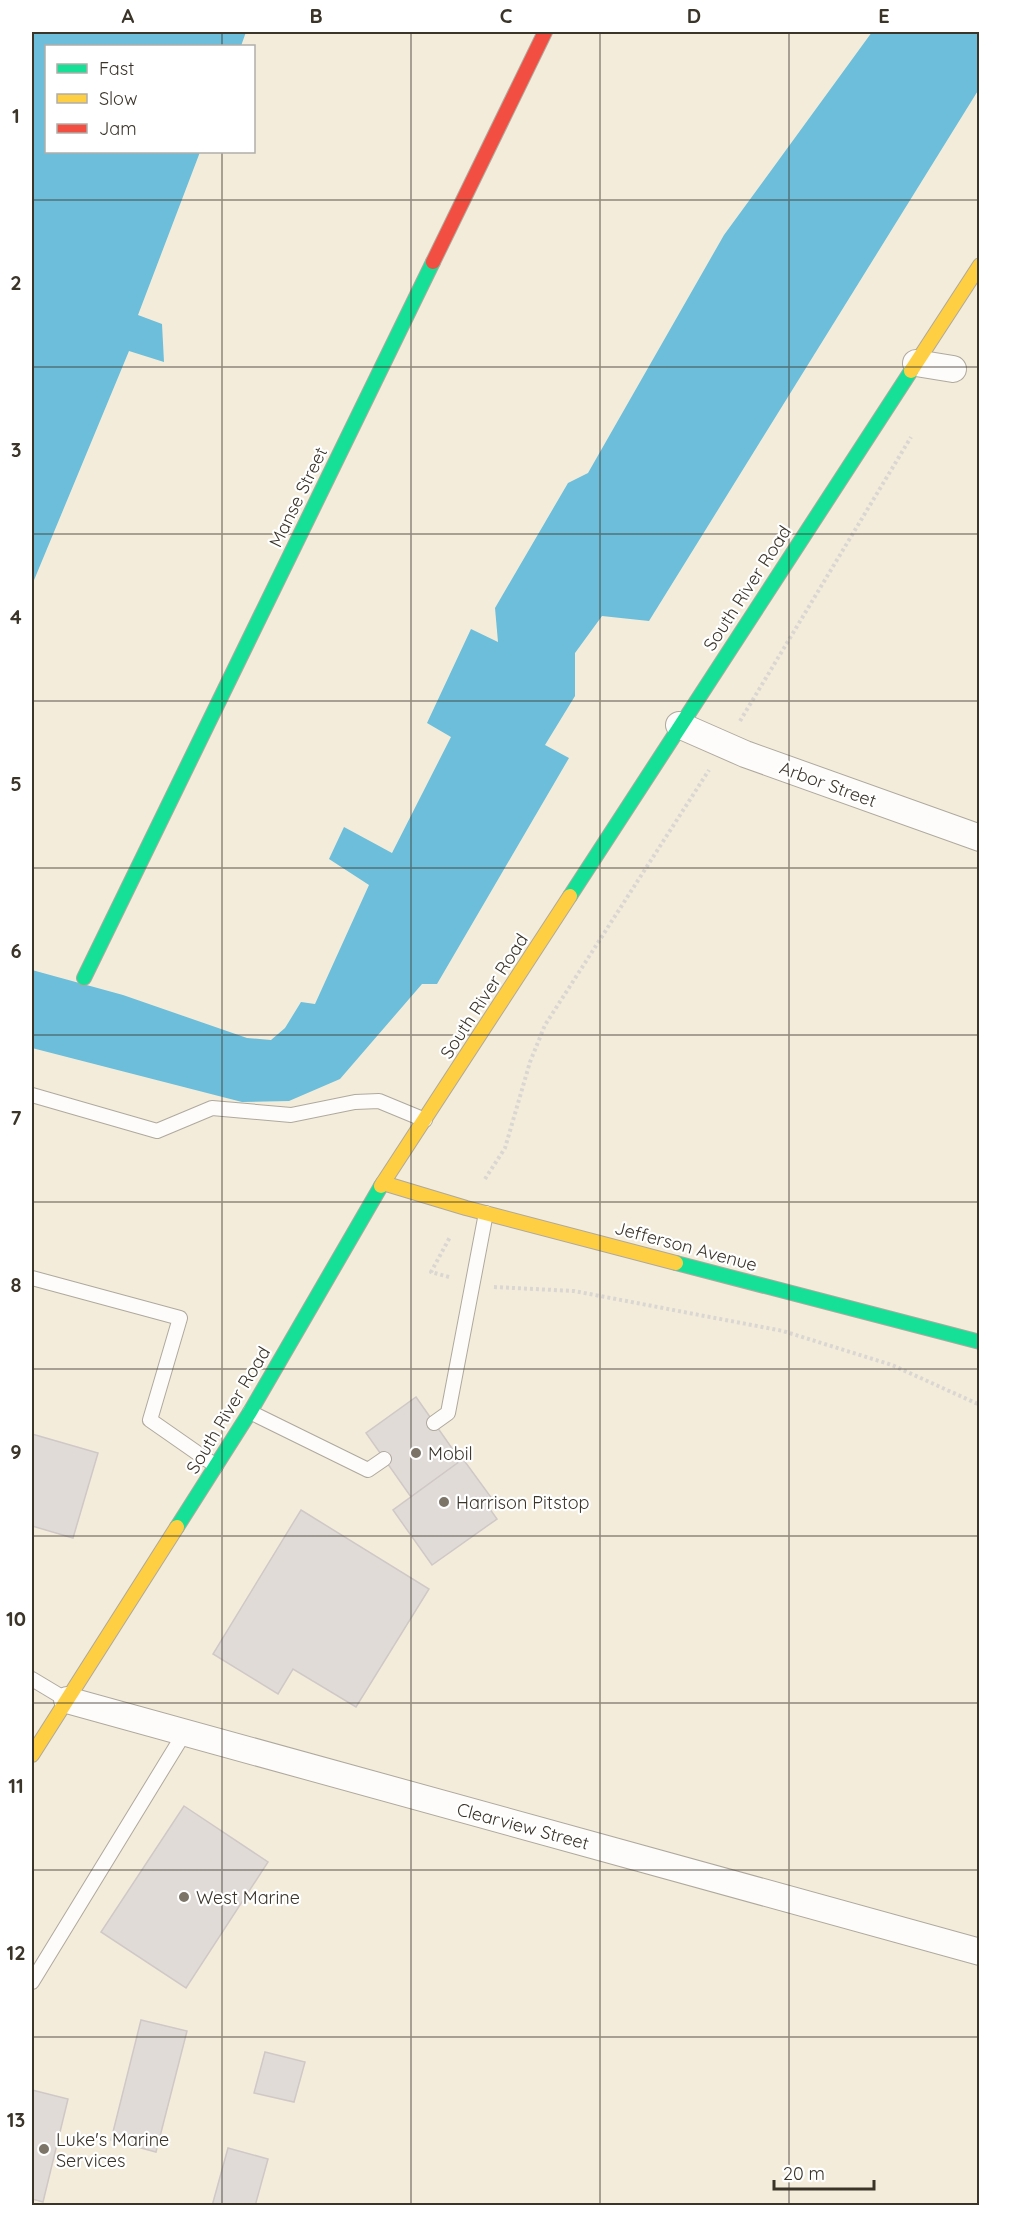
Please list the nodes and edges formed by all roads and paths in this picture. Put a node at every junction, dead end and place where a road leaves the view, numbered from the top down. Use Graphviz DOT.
graph roads {
  1 [pos="544,32"];
  2 [pos="980,265"];
  3 [pos="916,363"];
  4 [pos="953,369"];
  5 [pos="916,430"];
  6 [pos="679,725"];
  7 [pos="725,745"];
  8 [pos="980,838"];
  9 [pos="84,978"];
  10 [pos="32,1095"];
  11 [pos="425,1120"];
  12 [pos="383,1183"];
  13 [pos="466,1208"];
  14 [pos="486,1213"];
  15 [pos="449,1277"];
  16 [pos="32,1278"];
  17 [pos="491,1286"];
  18 [pos="980,1342"];
  19 [pos="980,1405"];
  20 [pos="250,1412"];
  21 [pos="434,1423"];
  22 [pos="384,1459"];
  23 [pos="216,1466"];
  24 [pos="32,1679"];
  25 [pos="67,1700"];
  26 [pos="185,1732"];
  27 [pos="32,1755"];
  28 [pos="980,1952"];
  29 [pos="32,1982"];
  1 -- 9 [label="street, Manse Street"];
  2 -- 3 [label="street, South River Road"];
  3 -- 4 [label="street"];
  3 -- 6 [label="street, South River Road"];
  5 -- 7 [label="path"];
  6 -- 7 [label="street, Arbor Street"];
  6 -- 11 [label="street, South River Road"];
  7 -- 8 [label="street, Arbor Street"];
  7 -- 13 [label="path"];
  10 -- 11 [label="lane"];
  11 -- 12 [label="street, South River Road"];
  12 -- 13 [label="street, Jefferson Avenue"];
  12 -- 20 [label="street, South River Road"];
  13 -- 14 [label="street, Jefferson Avenue"];
  13 -- 15 [label="path"];
  14 -- 18 [label="street, Jefferson Avenue"];
  14 -- 21 [label="lane"];
  16 -- 23 [label="lane"];
  17 -- 19 [label="path"];
  20 -- 22 [label="lane"];
  20 -- 23 [label="street, South River Road"];
  23 -- 25 [label="street, South River Road"];
  24 -- 25 [label="lane"];
  25 -- 26 [label="street, Clearview Street"];
  25 -- 27 [label="street, South River Road"];
  26 -- 28 [label="street, Clearview Street"];
  26 -- 29 [label="lane"];
}
